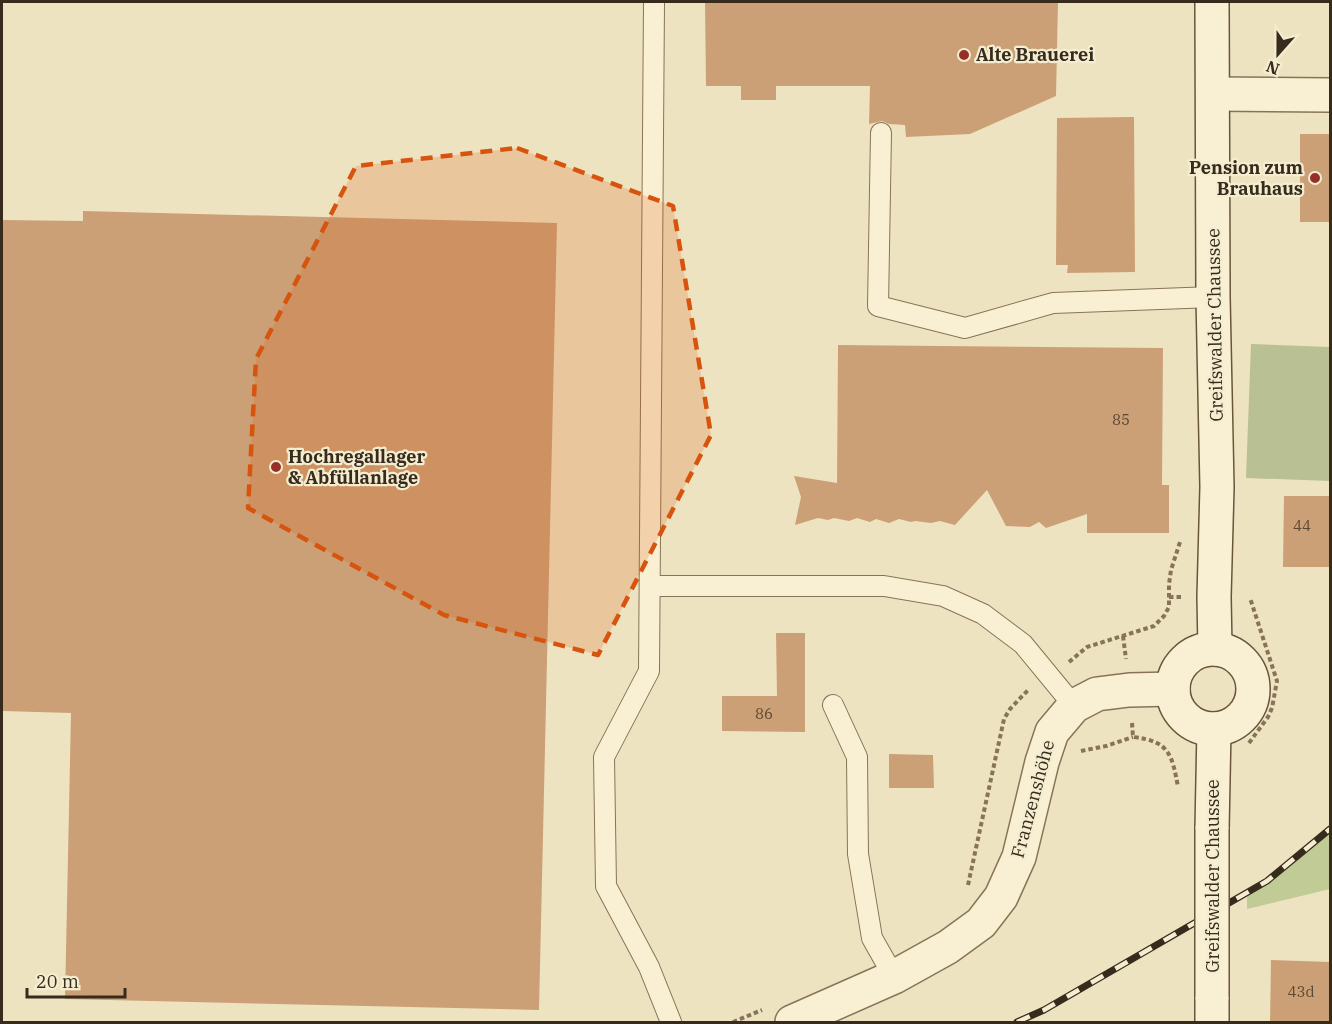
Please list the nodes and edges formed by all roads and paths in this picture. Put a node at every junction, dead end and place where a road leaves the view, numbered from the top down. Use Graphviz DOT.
graph roads {
  1 [pos="654,2"];
  2 [pos="1212,2"];
  3 [pos="1213,94"];
  4 [pos="1330,95"];
  5 [pos="881,133"];
  6 [pos="1213,297"];
  7 [pos="651,586"];
  8 [pos="1168,597"];
  9 [pos="1250,600"];
  10 [pos="1215,649"];
  11 [pos="1049,675"];
  12 [pos="1173,689"];
  13 [pos="1129,690"];
  14 [pos="833,705"];
  15 [pos="1074,706"];
  16 [pos="1214,729"];
  17 [pos="1133,738"];
  18 [pos="1248,747"];
  19 [pos="1037,784"];
  20 [pos="1179,793"];
  21 [pos="961,894"];
  22 [pos="894,977"];
  23 [pos="1212,1010"];
  24 [pos="780,1015"];
  25 [pos="671,1023"];
  26 [pos="733,1023"];
  1 -- 7 [label="lane"];
  2 -- 3 [label="main road, Greifswalder Chaussee"];
  3 -- 4 [label="main road"];
  3 -- 6 [label="main road, Greifswalder Chaussee"];
  5 -- 6 [label="lane"];
  6 -- 10 [label="main road, Greifswalder Chaussee"];
  7 -- 11 [label="lane"];
  7 -- 25 [label="lane"];
  8 -- 11 [label="path"];
  9 -- 18 [label="path"];
  10 -- 12 [label="main road"];
  10 -- 16 [label="main road"];
  11 -- 15 [label="lane"];
  11 -- 21 [label="path"];
  12 -- 13 [label="main road, Franzenshöhe"];
  12 -- 16 [label="main road"];
  13 -- 15 [label="main road, Franzenshöhe"];
  13 -- 17 [label="path"];
  14 -- 22 [label="lane"];
  15 -- 19 [label="main road, Franzenshöhe"];
  16 -- 23 [label="main road, Greifswalder Chaussee, bridge"];
  17 -- 19 [label="path"];
  17 -- 20 [label="path"];
  19 -- 22 [label="main road, Franzenshöhe"];
  22 -- 24 [label="main road, Franzenshöhe"];
  24 -- 26 [label="path"];
}
